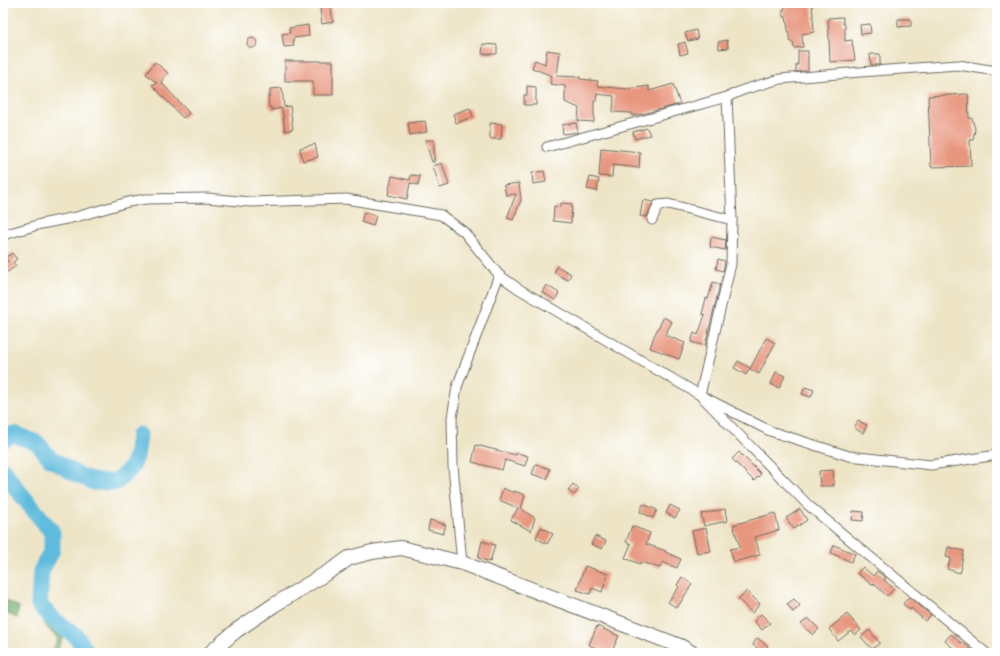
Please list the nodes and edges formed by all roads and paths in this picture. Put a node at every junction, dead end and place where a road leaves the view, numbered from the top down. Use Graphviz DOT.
graph roads {
  1 [pos="997,71"];
  2 [pos="727,97"];
  3 [pos="547,147"];
  4 [pos="652,220"];
  5 [pos="732,220"];
  6 [pos="3,235"];
  7 [pos="499,275"];
  8 [pos="700,396"];
  9 [pos="997,455"];
  10 [pos="462,563"];
  11 [pos="210,653"];
  12 [pos="692,653"];
  13 [pos="986,653"];
  1 -- 2 [label="street"];
  2 -- 3 [label="street"];
  2 -- 5 [label="street"];
  4 -- 5 [label="street"];
  5 -- 8 [label="street"];
  6 -- 7 [label="street"];
  7 -- 8 [label="street"];
  7 -- 10 [label="street"];
  8 -- 9 [label="street"];
  8 -- 13 [label="street"];
  10 -- 11 [label="main road"];
  10 -- 12 [label="main road"];
}
